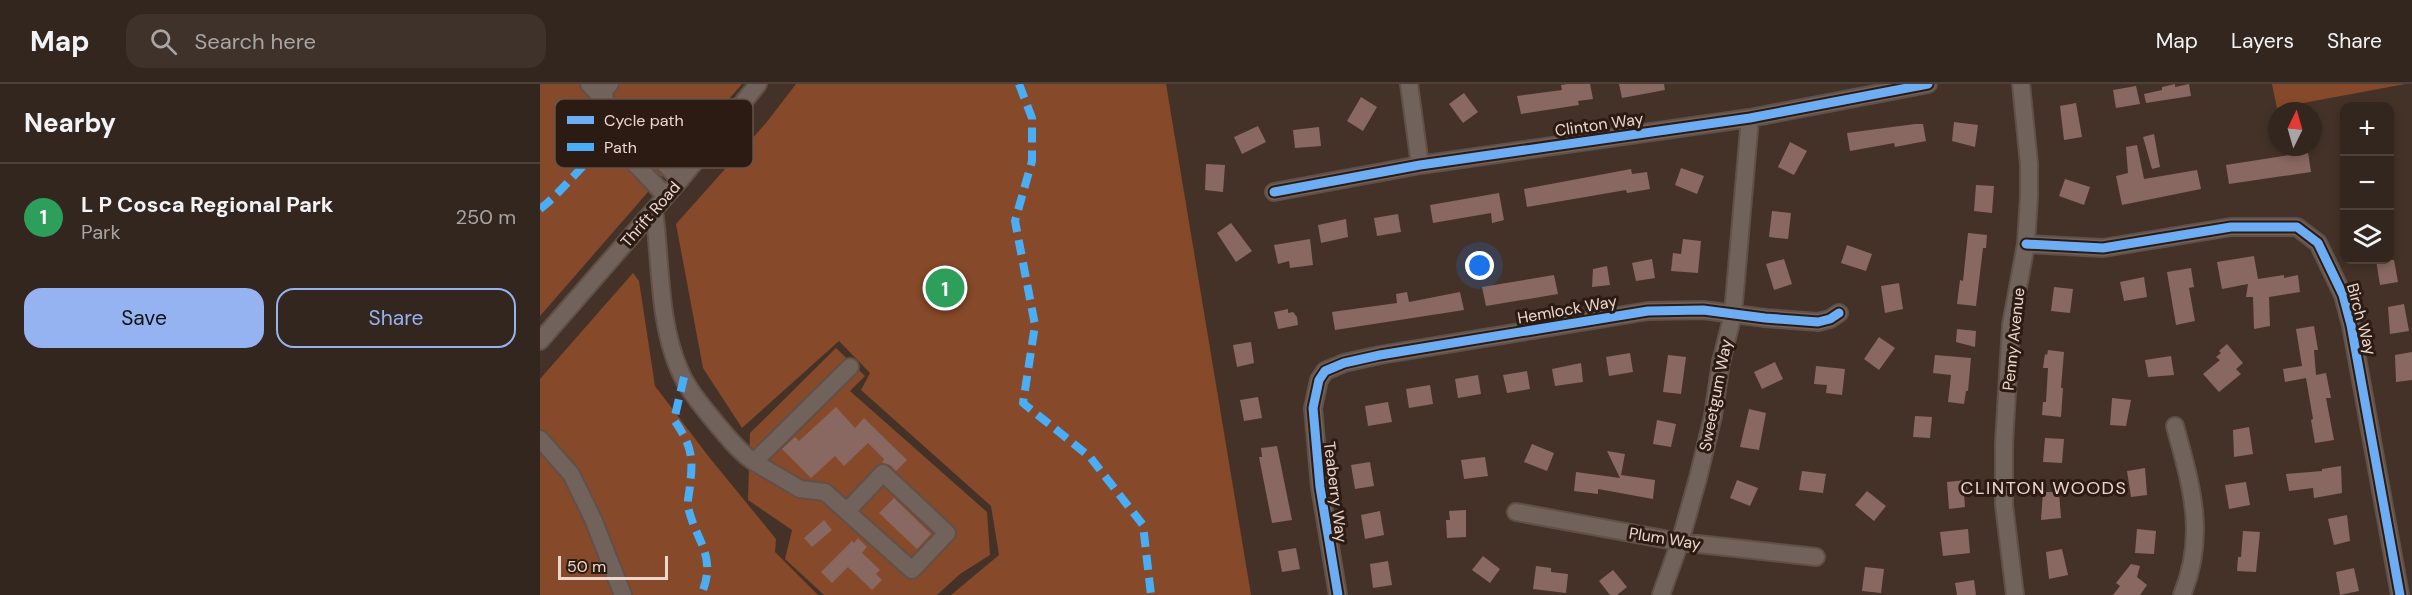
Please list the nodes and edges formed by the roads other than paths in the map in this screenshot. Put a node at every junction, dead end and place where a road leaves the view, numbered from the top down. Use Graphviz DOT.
graph roads {
  1 [pos="589,84"];
  2 [pos="610,84"];
  3 [pos="758,84"];
  4 [pos="1409,84"];
  5 [pos="1928,84"];
  6 [pos="2021,84"];
  7 [pos="603,99"];
  8 [pos="604,99"];
  9 [pos="746,99"];
  10 [pos="1750,118"];
  11 [pos="1420,165"];
  12 [pos="639,168"];
  13 [pos="669,168"];
  14 [pos="690,168"];
  15 [pos="680,180"];
  16 [pos="1274,192"];
  17 [pos="666,196"];
  18 [pos="654,210"];
  19 [pos="2026,243"];
  20 [pos="1839,313"];
  21 [pos="1733,314"];
  22 [pos="540,341"];
  23 [pos="850,367"];
  24 [pos="1316,392"];
  25 [pos="2175,426"];
  26 [pos="540,439"];
  27 [pos="754,462"];
  28 [pos="847,511"];
  29 [pos="1516,512"];
  30 [pos="1680,542"];
  31 [pos="1816,557"];
  32 [pos="624,595"];
  33 [pos="1338,595"];
  34 [pos="1661,595"];
  35 [pos="2015,595"];
  36 [pos="2182,595"];
  37 [pos="2400,595"];
  1 -- 7 [label="street"];
  2 -- 8 [label="street"];
  3 -- 9 [label="street, Thrift Road"];
  4 -- 11 [label="street"];
  5 -- 10 [label="street, Clinton Way"];
  6 -- 19 [label="street, Penny Avenue"];
  10 -- 11 [label="street, Clinton Way"];
  10 -- 21 [label="street, Sweetgum Way"];
  11 -- 16 [label="street, Clinton Way"];
  12 -- 17 [label="street"];
  13 -- 15 [label="street"];
  14 -- 15 [label="street, Thrift Road"];
  15 -- 17 [label="street, Thrift Road"];
  17 -- 18 [label="street, Thrift Road"];
  18 -- 22 [label="street, Thrift Road"];
  18 -- 27 [label="street"];
  19 -- 35 [label="street, Penny Avenue"];
  19 -- 37 [label="street, Birch Way"];
  20 -- 21 [label="street, Hemlock Way"];
  21 -- 24 [label="street, Hemlock Way"];
  21 -- 30 [label="street, Sweetgum Way"];
  23 -- 27 [label="street"];
  24 -- 33 [label="street, Teaberry Way"];
  25 -- 36 [label="street"];
  26 -- 32 [label="street"];
  27 -- 28 [label="street"];
  28 -- 28 [label="street"];
  29 -- 30 [label="street, Plum Way"];
  30 -- 31 [label="street, Plum Way"];
  30 -- 34 [label="street, Sweetgum Way"];
}
